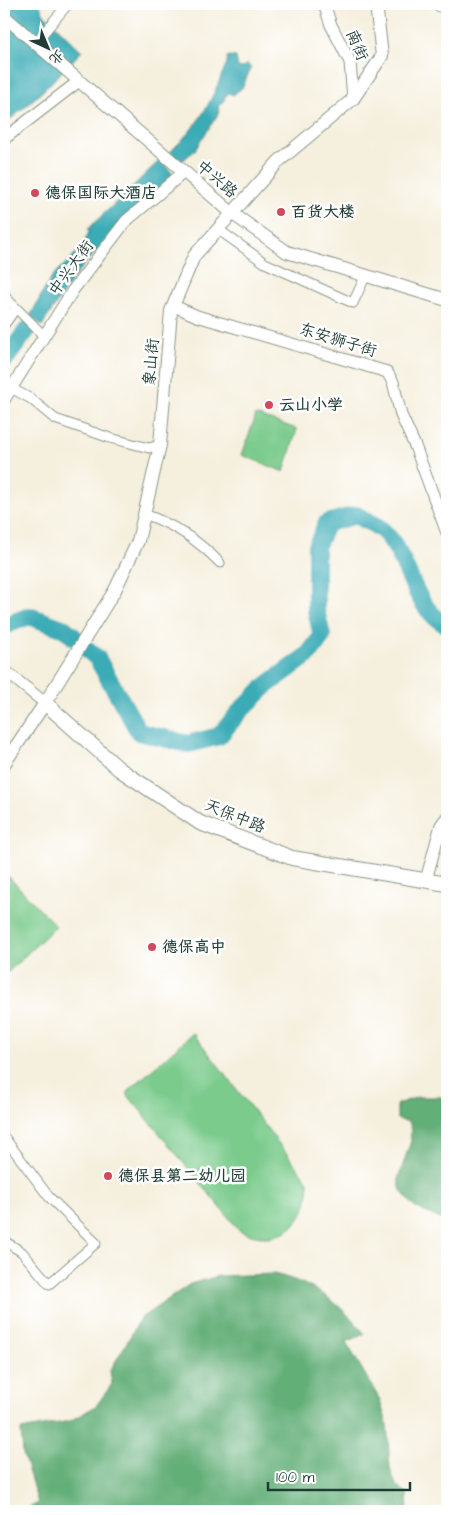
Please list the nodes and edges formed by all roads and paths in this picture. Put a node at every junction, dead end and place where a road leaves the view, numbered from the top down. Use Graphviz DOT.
graph roads {
  1 [pos="68,4"];
  2 [pos="324,4"];
  3 [pos="376,4"];
  4 [pos="433,4"];
  5 [pos="447,10"];
  6 [pos="4,16"];
  7 [pos="35,44"];
  8 [pos="79,81"];
  9 [pos="353,99"];
  10 [pos="4,139"];
  11 [pos="184,172"];
  12 [pos="233,214"];
  13 [pos="219,230"];
  14 [pos="365,276"];
  15 [pos="4,296"];
  16 [pos="447,300"];
  17 [pos="174,306"];
  18 [pos="16,308"];
  19 [pos="4,325"];
  20 [pos="44,336"];
  21 [pos="11,388"];
  22 [pos="4,400"];
  23 [pos="160,445"];
  24 [pos="144,514"];
  25 [pos="447,532"];
  26 [pos="220,563"];
  27 [pos="4,670"];
  28 [pos="45,702"];
  29 [pos="4,764"];
  30 [pos="447,817"];
  31 [pos="426,880"];
  32 [pos="447,884"];
  33 [pos="4,1137"];
  34 [pos="4,1241"];
  1 -- 7 [label="street"];
  2 -- 9 [label="street, 南街"];
  3 -- 9 [label="main road, 象山街"];
  4 -- 5 [label="street"];
  6 -- 7 [label="main road, 中兴路"];
  7 -- 8 [label="main road, 中兴路"];
  8 -- 10 [label="street"];
  8 -- 11 [label="main road, 中兴路"];
  9 -- 12 [label="main road, 象山街"];
  11 -- 12 [label="main road, 中兴路"];
  11 -- 20 [label="street, 中兴大街"];
  12 -- 13 [label="main road, 象山街"];
  12 -- 14 [label="main road, 中兴路"];
  13 -- 14 [label="street"];
  13 -- 17 [label="main road, 象山街"];
  14 -- 16 [label="main road, 中兴路"];
  15 -- 18 [label="street"];
  17 -- 23 [label="main road, 象山街"];
  17 -- 25 [label="street, 东安狮子街"];
  18 -- 19 [label="street"];
  18 -- 20 [label="street"];
  20 -- 21 [label="street, 中兴大街"];
  21 -- 22 [label="street, 中兴大街"];
  21 -- 23 [label="street"];
  23 -- 24 [label="main road, 象山街"];
  24 -- 26 [label="street"];
  24 -- 28 [label="main road, 象山街"];
  27 -- 28 [label="street"];
  28 -- 29 [label="main road, 象山街"];
  28 -- 31 [label="main road, 天保中路"];
  30 -- 31 [label="street"];
  31 -- 32 [label="main road, 天保中路"];
  33 -- 34 [label="street"];
}
